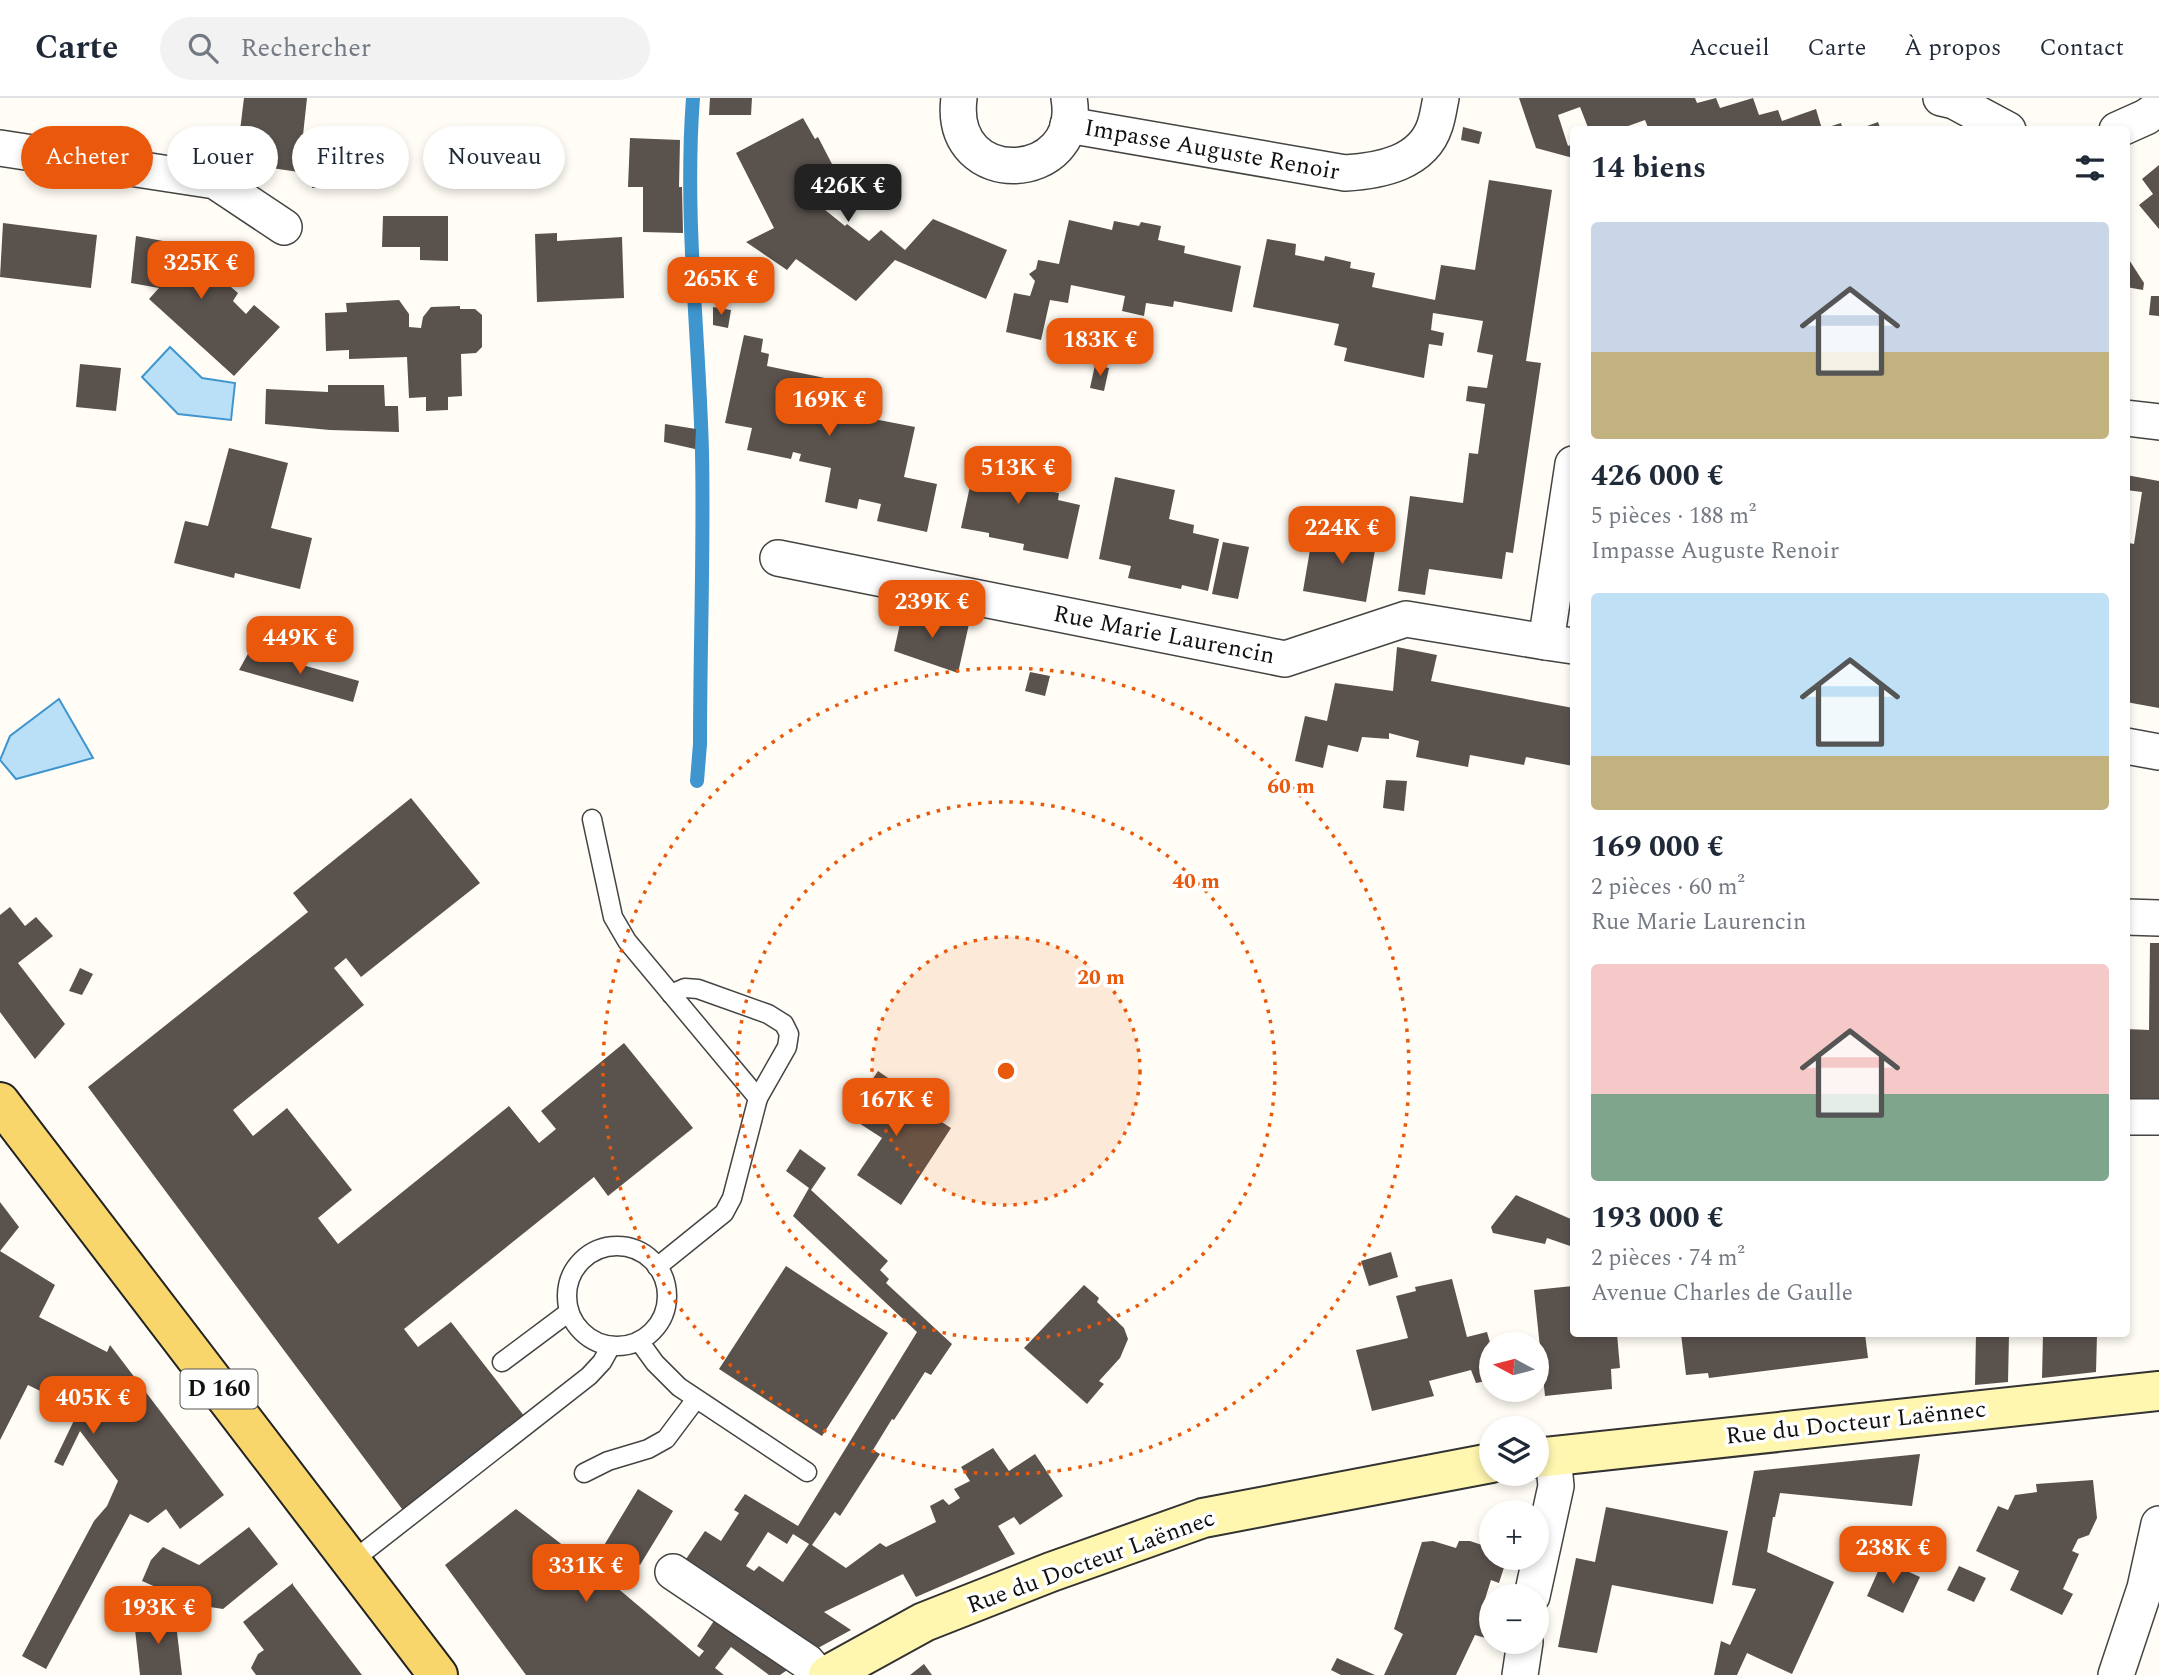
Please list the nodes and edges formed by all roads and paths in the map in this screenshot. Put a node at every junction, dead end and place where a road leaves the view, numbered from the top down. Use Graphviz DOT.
graph roads {
  1 [pos="959,98"];
  2 [pos="1441,98"];
  3 [pos="1941,98"];
  4 [pos="2159,108"];
  5 [pos="1069,112"];
  6 [pos="2001,126"];
  7 [pos="2126,126"];
  8 [pos="0,148"];
  9 [pos="284,227"];
  10 [pos="2130,418"];
  11 [pos="2159,422"];
  12 [pos="1570,506"];
  13 [pos="778,558"];
  14 [pos="1560,644"];
  15 [pos="2130,747"];
  16 [pos="2159,752"];
  17 [pos="592,819"];
  18 [pos="2130,917"];
  19 [pos="2159,918"];
  20 [pos="671,994"];
  21 [pos="758,1098"];
  22 [pos="0,1102"];
  23 [pos="2130,1116"];
  24 [pos="2159,1117"];
  25 [pos="657,1267"];
  26 [pos="569,1312"];
  27 [pos="639,1341"];
  28 [pos="611,1346"];
  29 [pos="502,1362"];
  30 [pos="2159,1391"];
  31 [pos="696,1399"];
  32 [pos="1549,1457"];
  33 [pos="1479,1465"];
  34 [pos="1549,1468"];
  35 [pos="807,1472"];
  36 [pos="584,1473"];
  37 [pos="2159,1524"];
  38 [pos="351,1562"];
  39 [pos="673,1572"];
  40 [pos="1535,1584"];
  41 [pos="1523,1654"];
  42 [pos="438,1675"];
  43 [pos="818,1675"];
  44 [pos="828,1675"];
  45 [pos="1520,1675"];
  46 [pos="2116,1675"];
  1 -- 5 [label="street"];
  2 -- 5 [label="street, Impasse Auguste Renoir"];
  3 -- 6 [label="street"];
  4 -- 7 [label="street"];
  8 -- 9 [label="street"];
  10 -- 11 [label="street"];
  12 -- 14 [label="street, Rue Marie Laurencin"];
  13 -- 14 [label="street, Rue Marie Laurencin"];
  15 -- 16 [label="street"];
  17 -- 20 [label="lane"];
  18 -- 19 [label="street"];
  20 -- 21 [label="lane"];
  20 -- 21 [label="lane"];
  21 -- 25 [label="lane"];
  22 -- 38 [label="main road, D 160"];
  23 -- 24 [label="street"];
  25 -- 26 [label="lane"];
  25 -- 27 [label="lane"];
  26 -- 28 [label="lane"];
  26 -- 29 [label="lane"];
  27 -- 28 [label="lane"];
  27 -- 31 [label="lane"];
  28 -- 38 [label="lane"];
  30 -- 32 [label="street, Rue du Docteur Laënnec"];
  31 -- 35 [label="lane"];
  31 -- 36 [label="lane"];
  33 -- 44 [label="street, Rue du Docteur Laënnec"];
  34 -- 40 [label="street, Rue du Docteur Laënnec"];
  37 -- 46 [label="street"];
  38 -- 42 [label="main road, D 160"];
  39 -- 43 [label="street"];
  41 -- 45 [label="street"];
}
